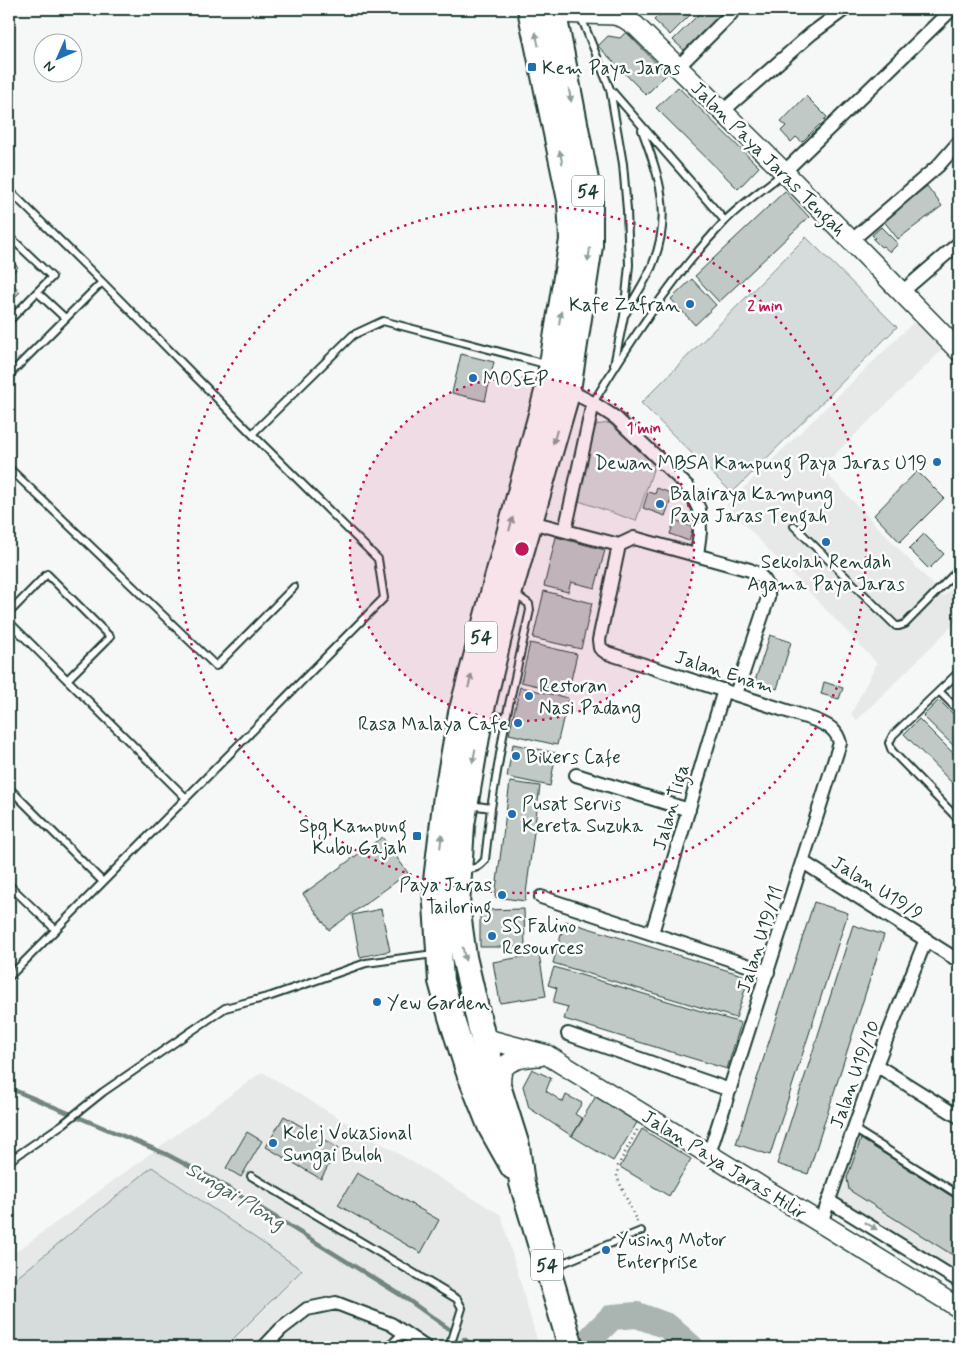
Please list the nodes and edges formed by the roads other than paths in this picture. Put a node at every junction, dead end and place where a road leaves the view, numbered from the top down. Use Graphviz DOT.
graph roads {
  1 [pos="530,9"];
  2 [pos="735,9"];
  3 [pos="845,9"];
  4 [pos="952,9"];
  5 [pos="554,11"];
  6 [pos="589,12"];
  7 [pos="678,68"];
  8 [pos="610,89"];
  9 [pos="722,111"];
  10 [pos="641,126"];
  11 [pos="959,142"];
  12 [pos="784,172"];
  13 [pos="9,190"];
  14 [pos="725,221"];
  15 [pos="9,236"];
  16 [pos="851,240"];
  17 [pos="959,243"];
  18 [pos="102,282"];
  19 [pos="37,292"];
  20 [pos="902,292"];
  21 [pos="624,316"];
  22 [pos="66,318"];
  23 [pos="9,321"];
  24 [pos="959,352"];
  25 [pos="613,369"];
  26 [pos="9,375"];
  27 [pos="564,376"];
  28 [pos="593,402"];
  29 [pos="252,434"];
  30 [pos="9,468"];
  31 [pos="531,522"];
  32 [pos="794,526"];
  33 [pos="565,531"];
  34 [pos="619,545"];
  35 [pos="696,554"];
  36 [pos="959,569"];
  37 [pos="294,587"];
  38 [pos="510,591"];
  39 [pos="9,614"];
  40 [pos="9,622"];
  41 [pos="959,672"];
  42 [pos="67,680"];
  43 [pos="939,691"];
  44 [pos="730,692"];
  45 [pos="959,711"];
  46 [pos="481,713"];
  47 [pos="506,718"];
  48 [pos="837,734"];
  49 [pos="576,775"];
  50 [pos="9,788"];
  51 [pos="186,798"];
  52 [pos="466,804"];
  53 [pos="491,808"];
  54 [pos="689,810"];
  55 [pos="959,820"];
  56 [pos="803,862"];
  57 [pos="460,868"];
  58 [pos="102,881"];
  59 [pos="9,885"];
  60 [pos="435,889"];
  61 [pos="541,897"];
  62 [pos="55,930"];
  63 [pos="652,933"];
  64 [pos="926,939"];
  65 [pos="438,954"];
  66 [pos="959,961"];
  67 [pos="768,972"];
  68 [pos="9,977"];
  69 [pos="568,1034"];
  70 [pos="483,1038"];
  71 [pos="547,1055"];
  72 [pos="876,1065"];
  73 [pos="730,1090"];
  74 [pos="500,1094"];
  75 [pos="959,1117"];
  76 [pos="491,1128"];
  77 [pos="854,1130"];
  78 [pos="709,1154"];
  79 [pos="9,1161"];
  80 [pos="251,1176"];
  81 [pos="522,1183"];
  82 [pos="959,1195"];
  83 [pos="829,1201"];
  84 [pos="821,1223"];
  85 [pos="641,1231"];
  86 [pos="548,1269"];
  87 [pos="959,1281"];
  88 [pos="959,1308"];
  89 [pos="404,1332"];
  90 [pos="264,1347"];
  91 [pos="388,1347"];
  92 [pos="425,1347"];
  93 [pos="448,1347"];
  94 [pos="571,1347"];
  27 -- 1 [label="highway, 54, one-way"];
  2 -- 7 [label="street"];
  3 -- 9 [label="street"];
  4 -- 12 [label="street"];
  5 -- 6 [label="street, Jalan Paya Jaras Tengah"];
  5 -- 27 [label="highway, 54, one-way"];
  6 -- 7 [label="street, Jalan Paya Jaras Tengah"];
  6 -- 8 [label="lane"];
  7 -- 9 [label="street, Jalan Paya Jaras Tengah"];
  8 -- 10 [label="lane"];
  8 -- 21 [label="lane"];
  9 -- 12 [label="street, Jalan Paya Jaras Tengah"];
  10 -- 14 [label="lane"];
  10 -- 21 [label="lane"];
  11 -- 16 [label="street"];
  12 -- 14 [label="lane"];
  12 -- 16 [label="street, Jalan Paya Jaras Tengah"];
  13 -- 18 [label="lane"];
  14 -- 25 [label="lane"];
  15 -- 19 [label="lane"];
  16 -- 20 [label="street, Jalan Paya Jaras Tengah"];
  17 -- 20 [label="street"];
  18 -- 22 [label="lane"];
  18 -- 29 [label="lane"];
  19 -- 22 [label="lane"];
  19 -- 23 [label="lane"];
  20 -- 24 [label="street, Jalan Paya Jaras Tengah"];
  21 -- 25 [label="lane"];
  22 -- 26 [label="lane"];
  25 -- 28 [label="lane"];
  27 -- 28 [label="street"];
  27 -- 29 [label="lane"];
  27 -- 31 [label="highway, 54, one-way"];
  60 -- 27 [label="highway, 54, one-way"];
  28 -- 33 [label="street"];
  28 -- 35 [label="street"];
  29 -- 51 [label="lane"];
  30 -- 37 [label="lane"];
  31 -- 33 [label="street"];
  31 -- 38 [label="highway, 54"];
  32 -- 36 [label="lane"];
  33 -- 34 [label="street"];
  34 -- 35 [label="street"];
  34 -- 44 [label="street, Jalan Enam"];
  35 -- 44 [label="street, Jalan Tiga"];
  38 -- 46 [label="highway, 54"];
  38 -- 47 [label="lane"];
  39 -- 42 [label="lane"];
  40 -- 42 [label="lane"];
  41 -- 43 [label="lane"];
  42 -- 51 [label="lane"];
  43 -- 45 [label="lane"];
  43 -- 55 [label="lane"];
  44 -- 48 [label="street, Jalan Enam"];
  44 -- 54 [label="street, Jalan Tiga"];
  46 -- 47 [label="lane"];
  46 -- 52 [label="highway, 54, one-way"];
  47 -- 53 [label="lane"];
  48 -- 56 [label="street, Jalan U19/11"];
  49 -- 54 [label="street"];
  50 -- 58 [label="lane"];
  51 -- 58 [label="lane"];
  52 -- 53 [label="lane"];
  52 -- 57 [label="highway, 54"];
  53 -- 57 [label="lane"];
  54 -- 63 [label="street, Jalan Tiga"];
  56 -- 64 [label="street, Jalan U19/9"];
  56 -- 67 [label="street, Jalan U19/11"];
  57 -- 70 [label="highway, 54, one-way"];
  58 -- 62 [label="lane"];
  59 -- 62 [label="lane"];
  60 -- 65 [label="highway, 54"];
  60 -- 70 [label="highway"];
  61 -- 63 [label="street"];
  62 -- 68 [label="lane"];
  63 -- 67 [label="street"];
  64 -- 66 [label="street, Jalan U19/9"];
  64 -- 72 [label="street, Jalan U19/10"];
  65 -- 76 [label="highway, 54"];
  65 -- 79 [label="lane"];
  67 -- 73 [label="street, Jalan U19/11"];
  69 -- 73 [label="street"];
  70 -- 71 [label="street, Jalan Paya Jaras Hilir"];
  70 -- 74 [label="highway, 54"];
  70 -- 76 [label="highway"];
  71 -- 74 [label="street"];
  71 -- 78 [label="street, Jalan Paya Jaras Hilir"];
  72 -- 75 [label="street"];
  72 -- 77 [label="street, Jalan U19/10"];
  73 -- 78 [label="street, Jalan U19/11"];
  74 -- 81 [label="highway, 54"];
  76 -- 81 [label="highway, 54"];
  77 -- 82 [label="lane"];
  77 -- 83 [label="street, Jalan U19/10"];
  78 -- 84 [label="street, Jalan Paya Jaras Hilir"];
  80 -- 93 [label="lane"];
  81 -- 86 [label="highway, 54"];
  83 -- 84 [label="street, Jalan U19/10"];
  83 -- 87 [label="street, one-way"];
  84 -- 88 [label="street, Jalan Paya Jaras Hilir"];
  85 -- 86 [label="lane"];
  86 -- 94 [label="highway, 54"];
  89 -- 90 [label="street"];
  89 -- 91 [label="lane"];
  89 -- 92 [label="street"];
}
